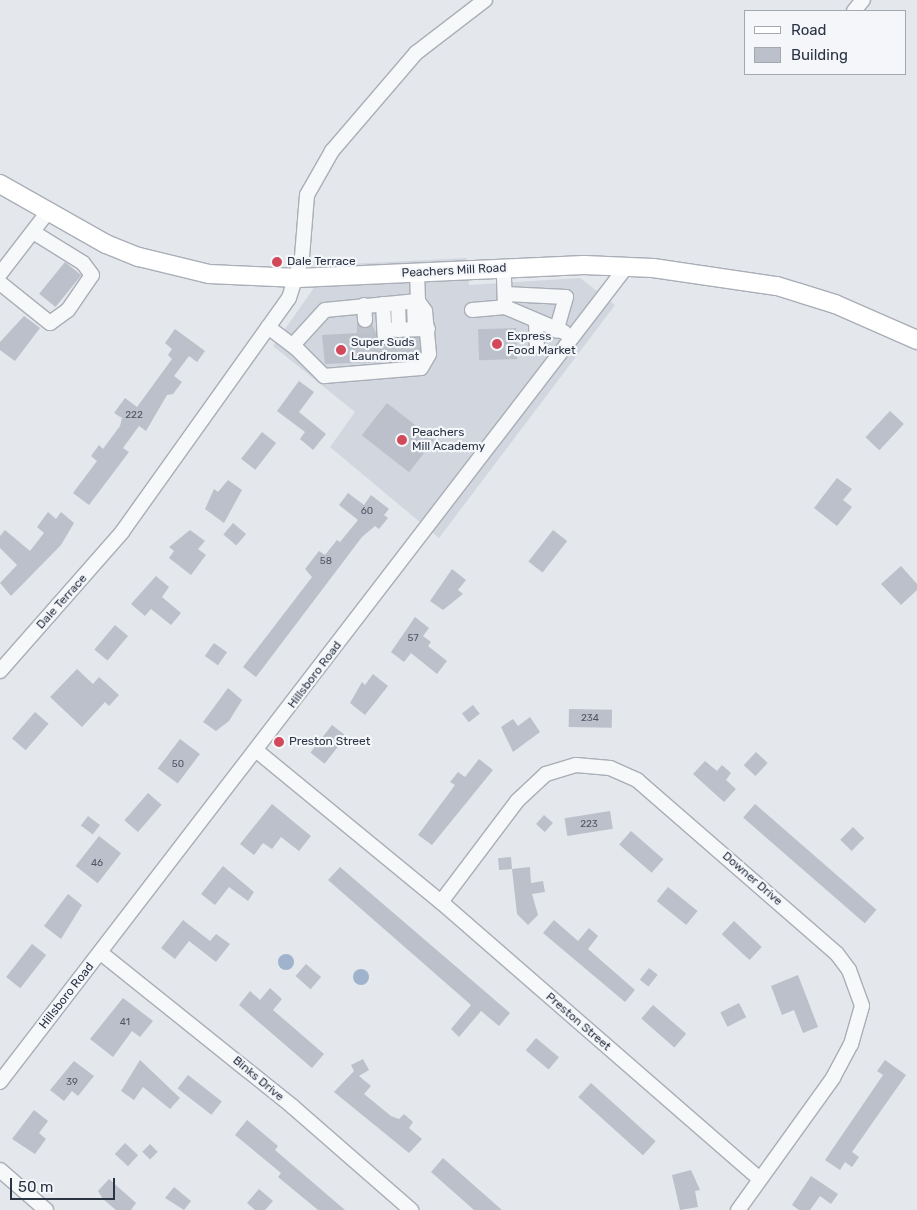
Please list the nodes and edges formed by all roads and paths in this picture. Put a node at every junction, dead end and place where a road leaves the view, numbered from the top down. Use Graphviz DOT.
graph roads {
  1 [pos="485,0"];
  2 [pos="863,0"];
  3 [pos="855,10"];
  4 [pos="0,184"];
  5 [pos="46,213"];
  6 [pos="32,232"];
  7 [pos="627,266"];
  8 [pos="504,269"];
  9 [pos="417,273"];
  10 [pos="0,274"];
  11 [pos="298,278"];
  12 [pos="0,283"];
  13 [pos="505,301"];
  14 [pos="416,302"];
  15 [pos="390,303"];
  16 [pos="364,305"];
  17 [pos="472,310"];
  18 [pos="365,320"];
  19 [pos="536,322"];
  20 [pos="268,327"];
  21 [pos="405,332"];
  22 [pos="556,332"];
  23 [pos="578,334"];
  24 [pos="917,340"];
  25 [pos="293,345"];
  26 [pos="537,346"];
  27 [pos="0,671"];
  28 [pos="257,750"];
  29 [pos="441,902"];
  30 [pos="101,953"];
  31 [pos="0,1082"];
  32 [pos="0,1170"];
  33 [pos="760,1179"];
  34 [pos="46,1210"];
  35 [pos="411,1210"];
  36 [pos="738,1210"];
  1 -- 11 [label="street, Dale Terrace"];
  2 -- 3 [label="street"];
  4 -- 5 [label="main road, Peachers Mill Road"];
  5 -- 6 [label="street"];
  5 -- 11 [label="main road, Peachers Mill Road"];
  6 -- 10 [label="street"];
  6 -- 12 [label="street"];
  7 -- 8 [label="main road, Peachers Mill Road"];
  7 -- 23 [label="street, Hillsboro Road"];
  7 -- 24 [label="main road, Peachers Mill Road"];
  8 -- 9 [label="main road, Peachers Mill Road"];
  8 -- 13 [label="street"];
  9 -- 11 [label="main road, Peachers Mill Road"];
  9 -- 14 [label="street"];
  11 -- 20 [label="street, Dale Terrace"];
  13 -- 17 [label="street"];
  13 -- 19 [label="street"];
  13 -- 22 [label="street"];
  14 -- 15 [label="street"];
  14 -- 21 [label="street"];
  15 -- 16 [label="street"];
  15 -- 21 [label="street"];
  16 -- 18 [label="street"];
  16 -- 25 [label="street"];
  19 -- 22 [label="street"];
  19 -- 26 [label="street"];
  20 -- 25 [label="street"];
  20 -- 27 [label="street, Dale Terrace"];
  21 -- 25 [label="street"];
  22 -- 23 [label="street"];
  23 -- 28 [label="street, Hillsboro Road"];
  28 -- 29 [label="street, Preston Street"];
  28 -- 30 [label="street, Hillsboro Road"];
  29 -- 33 [label="street, Preston Street"];
  29 -- 33 [label="street, Downer Drive"];
  30 -- 31 [label="street, Hillsboro Road"];
  30 -- 35 [label="street, Binks Drive"];
  32 -- 34 [label="street"];
  33 -- 36 [label="street, Downer Drive"];
}
